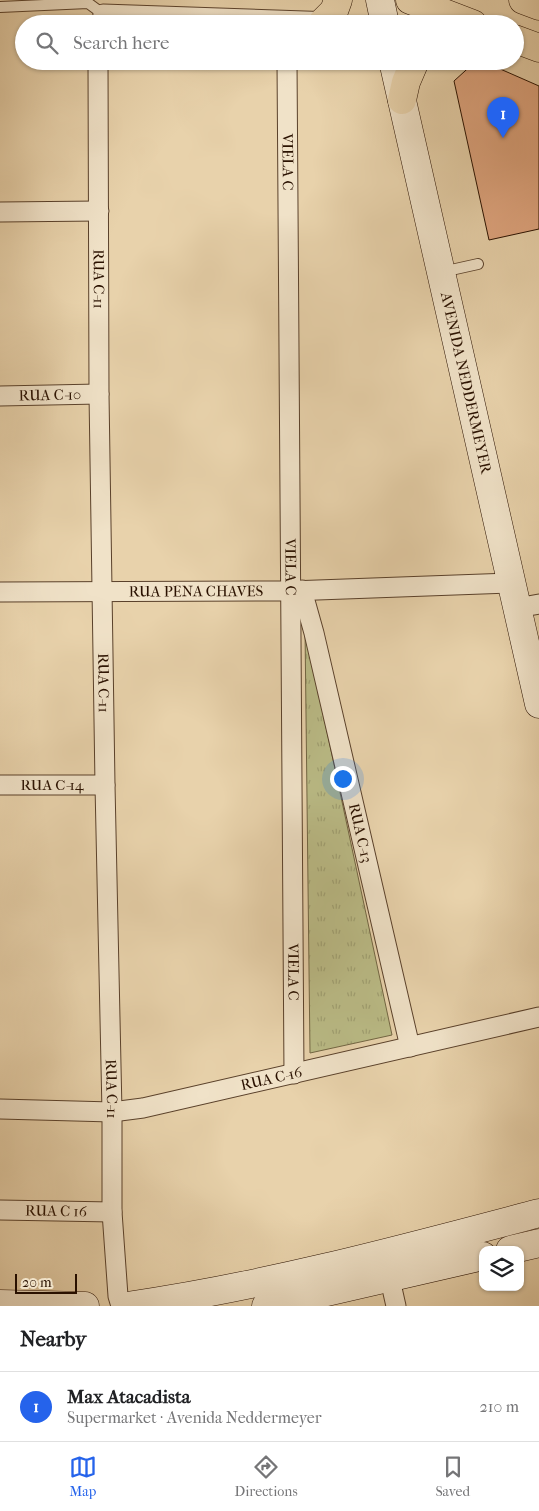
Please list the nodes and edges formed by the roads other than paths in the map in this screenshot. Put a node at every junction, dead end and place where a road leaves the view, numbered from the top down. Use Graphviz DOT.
graph roads {
  1 [pos="380,0"];
  2 [pos="410,0"];
  3 [pos="523,0"];
  4 [pos="539,6"];
  5 [pos="0,7"];
  6 [pos="94,10"];
  7 [pos="174,15"];
  8 [pos="383,15"];
  9 [pos="448,15"];
  10 [pos="524,42"];
  11 [pos="539,48"];
  12 [pos="98,70"];
  13 [pos="288,70"];
  14 [pos="395,70"];
  15 [pos="411,70"];
  16 [pos="402,100"];
  17 [pos="99,211"];
  18 [pos="0,212"];
  19 [pos="478,264"];
  20 [pos="441,272"];
  21 [pos="100,394"];
  22 [pos="0,396"];
  23 [pos="296,590"];
  24 [pos="103,591"];
  25 [pos="0,592"];
  26 [pos="523,598"];
  27 [pos="539,704"];
  28 [pos="0,785"];
  29 [pos="104,785"];
  30 [pos="539,1017"];
  31 [pos="410,1047"];
  32 [pos="294,1074"];
  33 [pos="0,1109"];
  34 [pos="112,1112"];
  35 [pos="0,1210"];
  36 [pos="112,1212"];
  37 [pos="539,1213"];
  38 [pos="539,1243"];
  39 [pos="524,1247"];
  40 [pos="479,1256"];
  41 [pos="387,1266"];
  42 [pos="268,1297"];
  43 [pos="0,1304"];
  44 [pos="85,1306"];
  45 [pos="120,1306"];
  46 [pos="127,1306"];
  47 [pos="396,1306"];
  1 -- 8 [label="street"];
  2 -- 9 [label="main road"];
  3 -- 4 [label="main road"];
  5 -- 6 [label="lane"];
  6 -- 7 [label="street"];
  10 -- 11 [label="main road"];
  12 -- 17 [label="street, RUA C-11"];
  13 -- 23 [label="street, VIELA C"];
  14 -- 16 [label="street, AVENIDA NEDDERMEYER"];
  15 -- 16 [label="main road"];
  16 -- 20 [label="street, AVENIDA NEDDERMEYER"];
  17 -- 18 [label="street"];
  17 -- 21 [label="street, RUA C-11"];
  19 -- 20 [label="lane"];
  20 -- 26 [label="street, AVENIDA NEDDERMEYER"];
  21 -- 22 [label="street, RUA C-10"];
  21 -- 24 [label="street, RUA C-11"];
  23 -- 24 [label="street, RUA PENA CHAVES"];
  23 -- 26 [label="street, RUA PENA CHAVES"];
  23 -- 31 [label="street, RUA C-13"];
  23 -- 32 [label="street, VIELA C"];
  24 -- 25 [label="street, RUA PENA CHAVES"];
  24 -- 29 [label="street, RUA C-11"];
  26 -- 27 [label="street, AVENIDA NEDDERMEYER"];
  28 -- 29 [label="street, RUA C-14"];
  29 -- 34 [label="street, RUA C-11"];
  30 -- 31 [label="street, RUA C-16"];
  31 -- 32 [label="street, RUA C-16"];
  32 -- 34 [label="street, RUA C-16"];
  33 -- 34 [label="street, RUA C-16"];
  34 -- 36 [label="street, RUA C-11"];
  35 -- 36 [label="street, RUA C 16"];
  36 -- 45 [label="street, RUA C-11"];
  37 -- 41 [label="street"];
  38 -- 39 [label="street"];
  40 -- 41 [label="street"];
  41 -- 42 [label="street"];
  41 -- 47 [label="street"];
  42 -- 46 [label="street"];
  43 -- 44 [label="street"];
}
